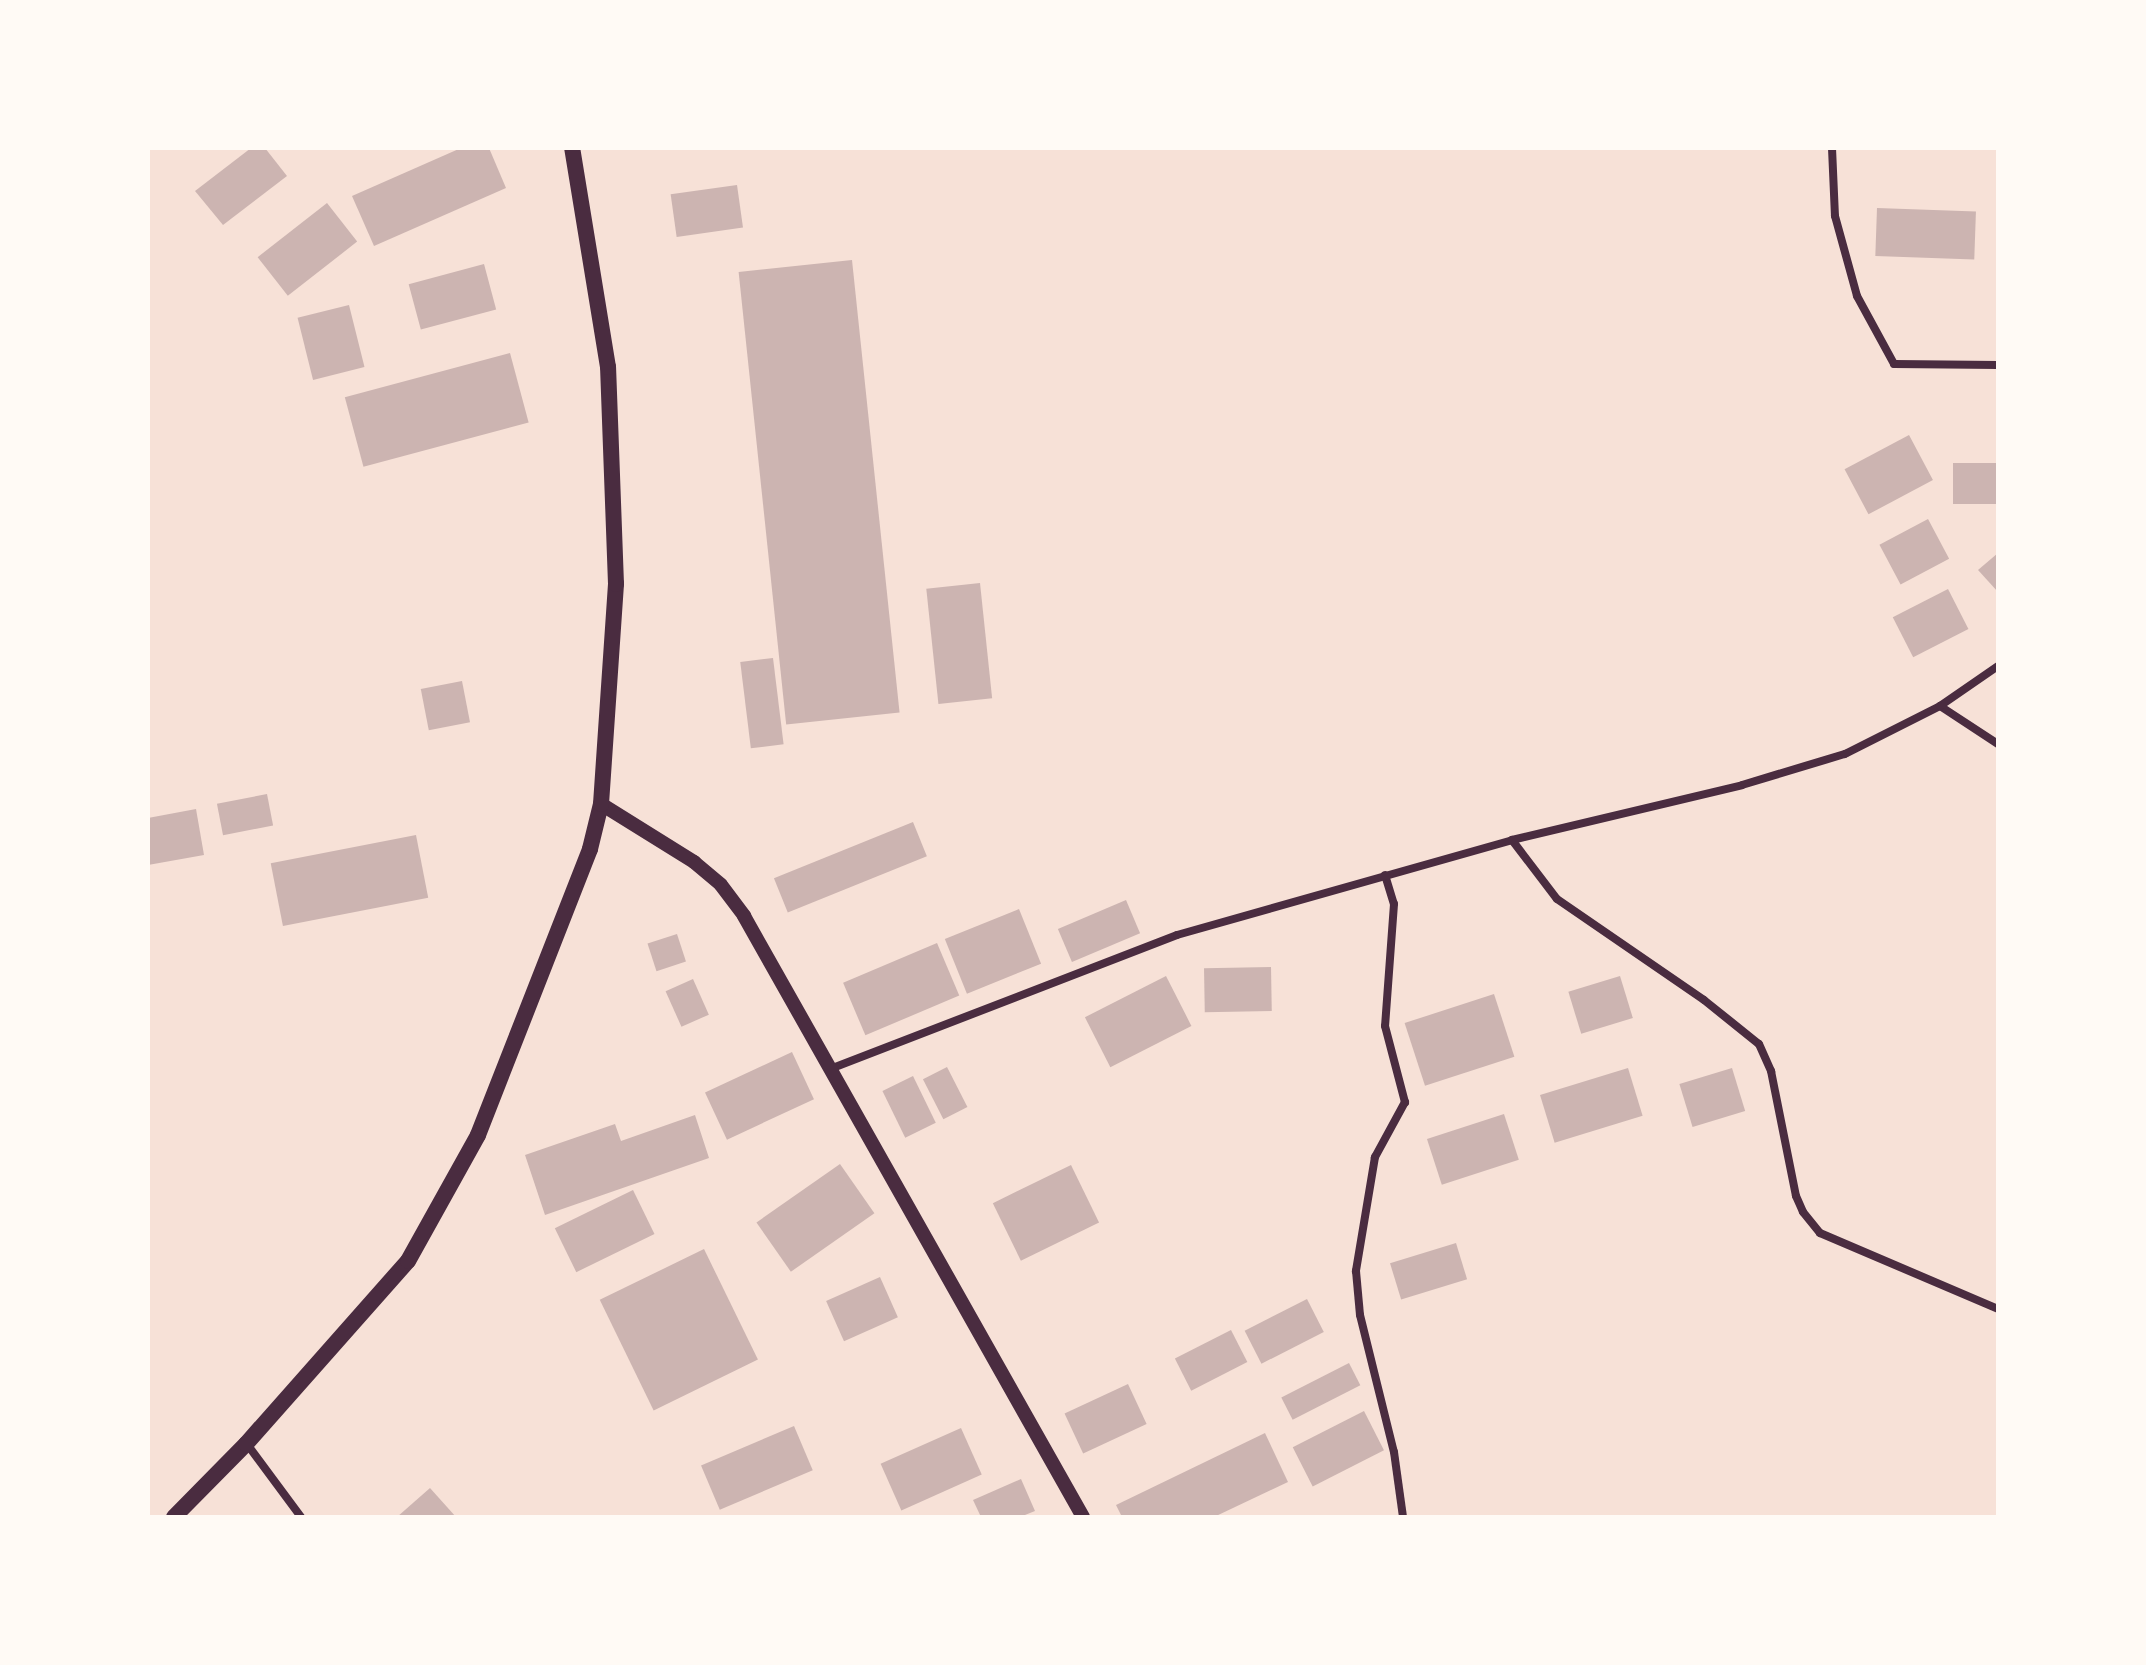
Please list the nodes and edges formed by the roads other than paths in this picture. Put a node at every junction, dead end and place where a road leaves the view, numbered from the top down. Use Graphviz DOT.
graph roads {
  1 [pos="572,148"];
  2 [pos="1832,148"];
  3 [pos="1998,365"];
  4 [pos="1998,666"];
  5 [pos="1940,706"];
  6 [pos="1998,744"];
  7 [pos="601,804"];
  8 [pos="1512,840"];
  9 [pos="1385,875"];
  10 [pos="829,1070"];
  11 [pos="1998,1309"];
  12 [pos="246,1444"];
  13 [pos="174,1517"];
  14 [pos="301,1517"];
  15 [pos="1083,1517"];
  16 [pos="1403,1517"];
  1 -- 7 [label="main road"];
  2 -- 3 [label="street"];
  4 -- 5 [label="street"];
  5 -- 6 [label="street"];
  5 -- 8 [label="street"];
  7 -- 10 [label="street"];
  7 -- 12 [label="main road"];
  8 -- 9 [label="street"];
  8 -- 11 [label="street"];
  9 -- 10 [label="street"];
  9 -- 16 [label="street"];
  10 -- 15 [label="street"];
  12 -- 13 [label="main road"];
  12 -- 14 [label="street"];
}
